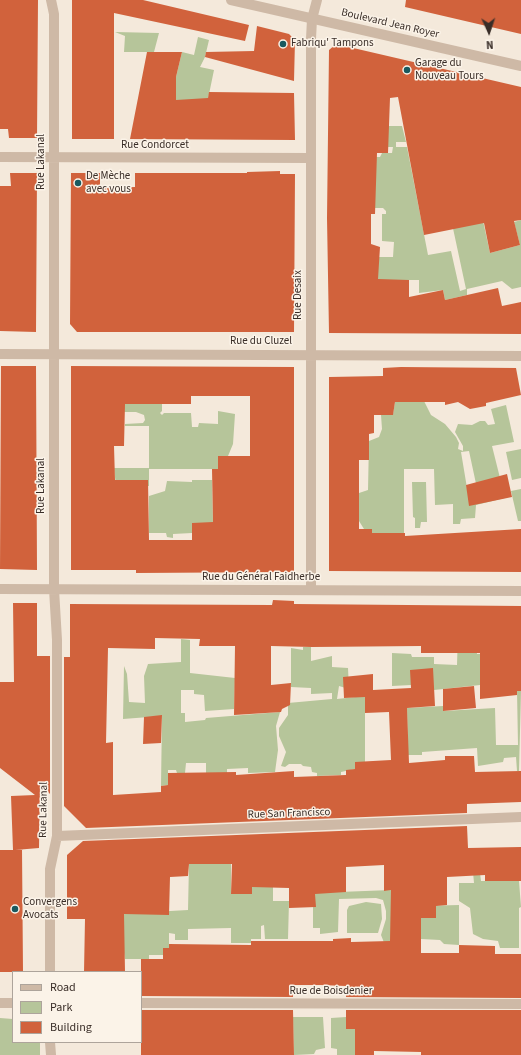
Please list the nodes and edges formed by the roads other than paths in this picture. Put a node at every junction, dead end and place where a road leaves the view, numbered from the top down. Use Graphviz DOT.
graph roads {
  1 [pos="52,0"];
  2 [pos="231,0"];
  3 [pos="317,0"];
  4 [pos="312,19"];
  5 [pos="521,66"];
  6 [pos="0,157"];
  7 [pos="54,158"];
  8 [pos="311,158"];
  9 [pos="0,354"];
  10 [pos="54,354"];
  11 [pos="312,354"];
  12 [pos="521,356"];
  13 [pos="0,589"];
  14 [pos="54,589"];
  15 [pos="311,590"];
  16 [pos="521,591"];
  17 [pos="521,817"];
  18 [pos="57,836"];
  19 [pos="50,971"];
  20 [pos="0,1003"];
  21 [pos="12,1003"];
  22 [pos="142,1003"];
  23 [pos="521,1004"];
  24 [pos="50,1043"];
  25 [pos="51,1055"];
  1 -- 7 [label="street, Rue Lakanal"];
  2 -- 4 [label="street, Boulevard Jean Royer"];
  3 -- 4 [label="street, Rue Desaix"];
  4 -- 5 [label="street, Boulevard Jean Royer"];
  4 -- 8 [label="street, Rue Desaix"];
  6 -- 7 [label="street, Rue Condorcet"];
  7 -- 8 [label="street, Rue Condorcet"];
  7 -- 10 [label="street, Rue Lakanal"];
  8 -- 11 [label="street, Rue Desaix"];
  9 -- 10 [label="street, Rue du Cluzel"];
  10 -- 11 [label="street, Rue du Cluzel"];
  10 -- 14 [label="street, Rue Lakanal"];
  11 -- 12 [label="street, Rue du Cluzel"];
  11 -- 15 [label="street, Rue Desaix"];
  13 -- 14 [label="street, Rue du Général Faidherbe"];
  14 -- 15 [label="street, Rue du Général Faidherbe"];
  14 -- 18 [label="street, Rue Lakanal"];
  15 -- 16 [label="street, Rue du Général Faidherbe"];
  17 -- 18 [label="street, Rue San Francisco"];
  18 -- 19 [label="street, Rue Lakanal"];
  20 -- 21 [label="street"];
  22 -- 23 [label="street, Rue de Boisdenier"];
  24 -- 25 [label="street"];
}
